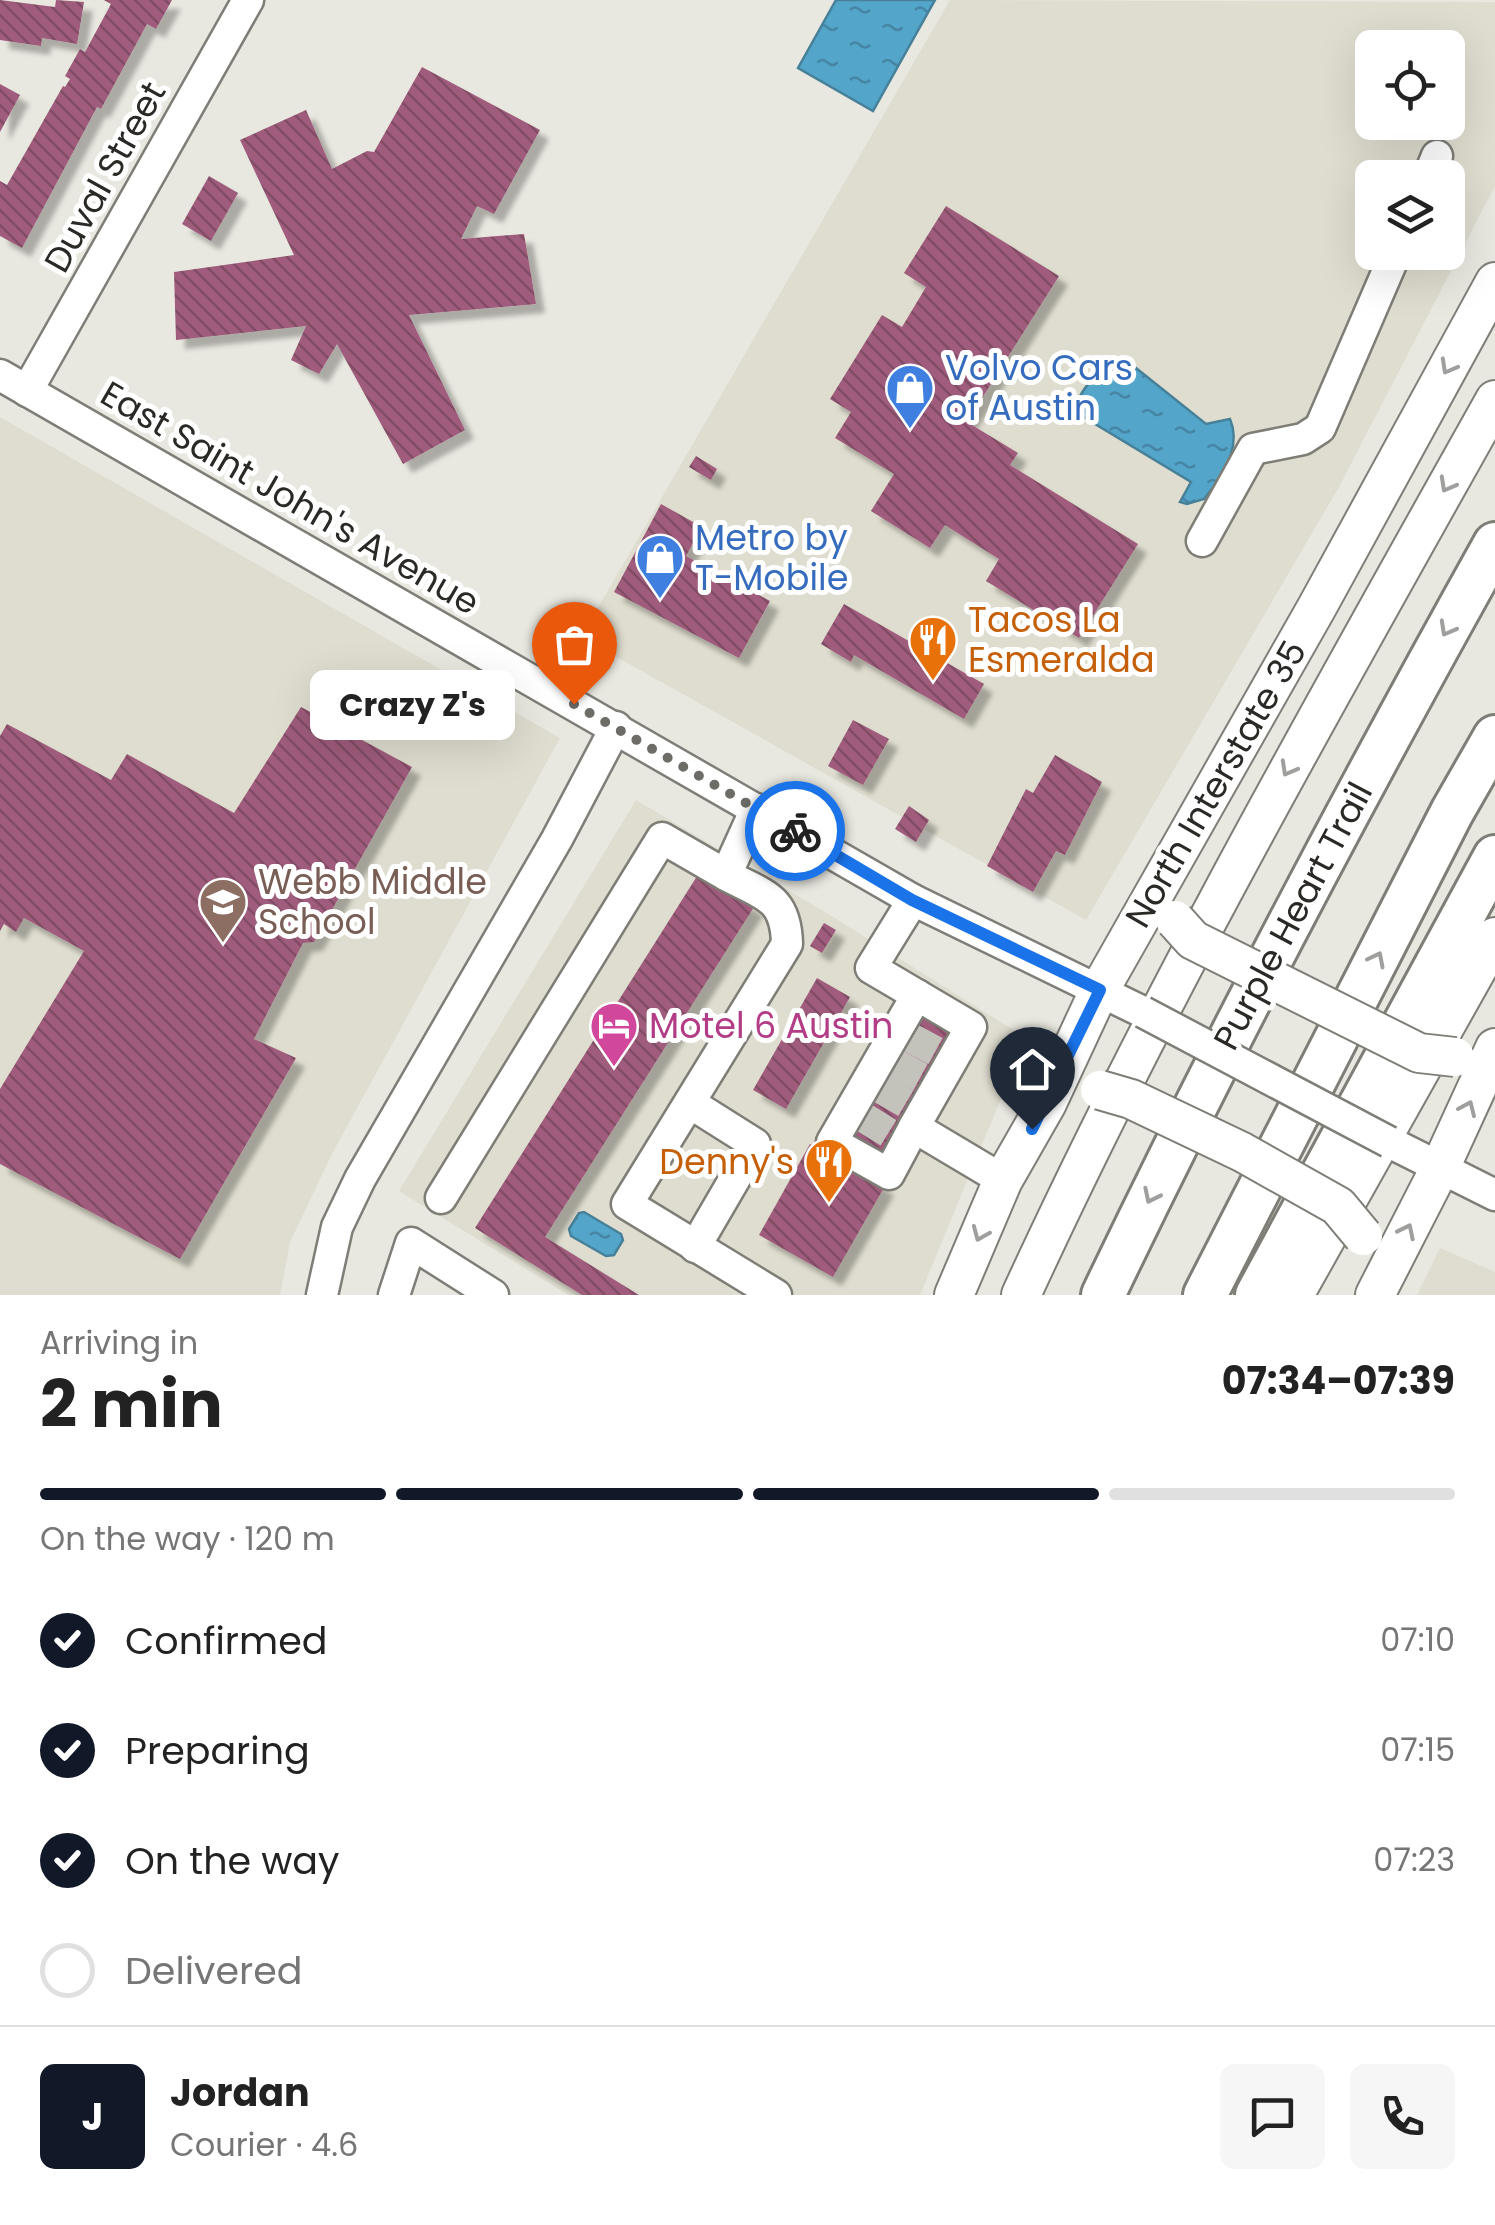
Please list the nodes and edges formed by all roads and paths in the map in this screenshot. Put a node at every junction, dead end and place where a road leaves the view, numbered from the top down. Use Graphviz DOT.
graph roads {
  1 [pos="248,0"];
  2 [pos="1388,270"];
  3 [pos="1495,282"];
  4 [pos="0,375"];
  5 [pos="27,391"];
  6 [pos="1495,400"];
  7 [pos="1202,540"];
  8 [pos="1495,544"];
  9 [pos="616,727"];
  10 [pos="1495,737"];
  11 [pos="756,808"];
  12 [pos="1495,856"];
  13 [pos="1167,867"];
  14 [pos="726,875"];
  15 [pos="912,900"];
  16 [pos="1495,937"];
  17 [pos="1100,990"];
  18 [pos="918,994"];
  19 [pos="1495,1046"];
  20 [pos="922,1100"];
  21 [pos="690,1103"];
  22 [pos="1047,1104"];
  23 [pos="1440,1168"];
  24 [pos="1003,1180"];
  25 [pos="1495,1195"];
  26 [pos="441,1198"];
  27 [pos="695,1247"];
  28 [pos="322,1295"];
  29 [pos="394,1295"];
  30 [pos="494,1295"];
  31 [pos="776,1295"];
  32 [pos="954,1295"];
  33 [pos="1021,1295"];
  34 [pos="1103,1295"];
  35 [pos="1205,1295"];
  36 [pos="1256,1295"];
  37 [pos="1294,1295"];
  38 [pos="1374,1295"];
  1 -- 5 [label="street, Duval Street"];
  2 -- 7 [label="street"];
  3 -- 13 [label="main road, North Interstate 35, one-way"];
  4 -- 5 [label="street, East Saint John's Avenue"];
  5 -- 9 [label="street, East Saint John's Avenue"];
  6 -- 33 [label="main road, one-way"];
  8 -- 34 [label="highway, Purple Heart Trail, one-way"];
  9 -- 11 [label="street, East Saint John's Avenue"];
  9 -- 28 [label="street"];
  35 -- 10 [label="highway, one-way"];
  11 -- 14 [label="street"];
  11 -- 15 [label="street, East Saint John's Avenue"];
  12 -- 36 [label="highway"];
  13 -- 17 [label="main road, North Interstate 35"];
  13 -- 19 [label="main road, bridge"];
  14 -- 21 [label="street"];
  14 -- 26 [label="street"];
  15 -- 17 [label="street, East Saint John's Avenue"];
  15 -- 18 [label="street"];
  16 -- 37 [label="main road"];
  17 -- 22 [label="main road, North Interstate 35"];
  17 -- 23 [label="street, East Saint John's Avenue, bridge"];
  18 -- 20 [label="street"];
  18 -- 20 [label="street"];
  23 -- 19 [label="main road, one-way"];
  20 -- 24 [label="street"];
  21 -- 27 [label="street"];
  21 -- 27 [label="street"];
  22 -- 24 [label="main road, North Interstate 35"];
  22 -- 38 [label="main road, bridge"];
  23 -- 25 [label="street, East Saint John's Avenue"];
  38 -- 23 [label="main road, one-way"];
  24 -- 32 [label="main road, North Interstate 35, one-way"];
  27 -- 31 [label="street"];
  29 -- 30 [label="street"];
}
